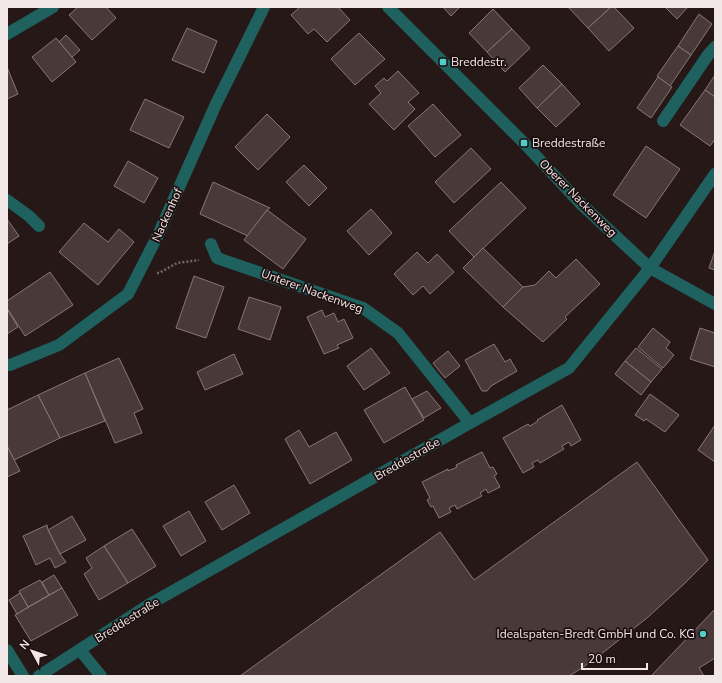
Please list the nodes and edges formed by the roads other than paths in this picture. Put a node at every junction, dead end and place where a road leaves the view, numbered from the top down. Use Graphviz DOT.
graph roads {
  1 [pos="53,7"];
  2 [pos="264,7"];
  3 [pos="388,7"];
  4 [pos="7,34"];
  5 [pos="715,47"];
  6 [pos="663,120"];
  7 [pos="715,174"];
  8 [pos="7,200"];
  9 [pos="39,226"];
  10 [pos="212,244"];
  11 [pos="650,268"];
  12 [pos="715,304"];
  13 [pos="7,365"];
  14 [pos="470,423"];
  15 [pos="7,650"];
  16 [pos="80,650"];
  17 [pos="23,676"];
  18 [pos="39,676"];
  19 [pos="101,676"];
  1 -- 4 [label="street"];
  2 -- 13 [label="street, Nackenhof"];
  3 -- 11 [label="street, Oberer Nackenweg"];
  5 -- 6 [label="street"];
  7 -- 11 [label="street, Breddestraße"];
  8 -- 9 [label="street"];
  10 -- 14 [label="street, Unterer Nackenweg"];
  11 -- 12 [label="street, Oberer Nackenweg"];
  11 -- 14 [label="street, Breddestraße"];
  14 -- 16 [label="street, Breddestraße"];
  15 -- 17 [label="street"];
  16 -- 18 [label="street, Breddestraße"];
  16 -- 19 [label="street"];
}
